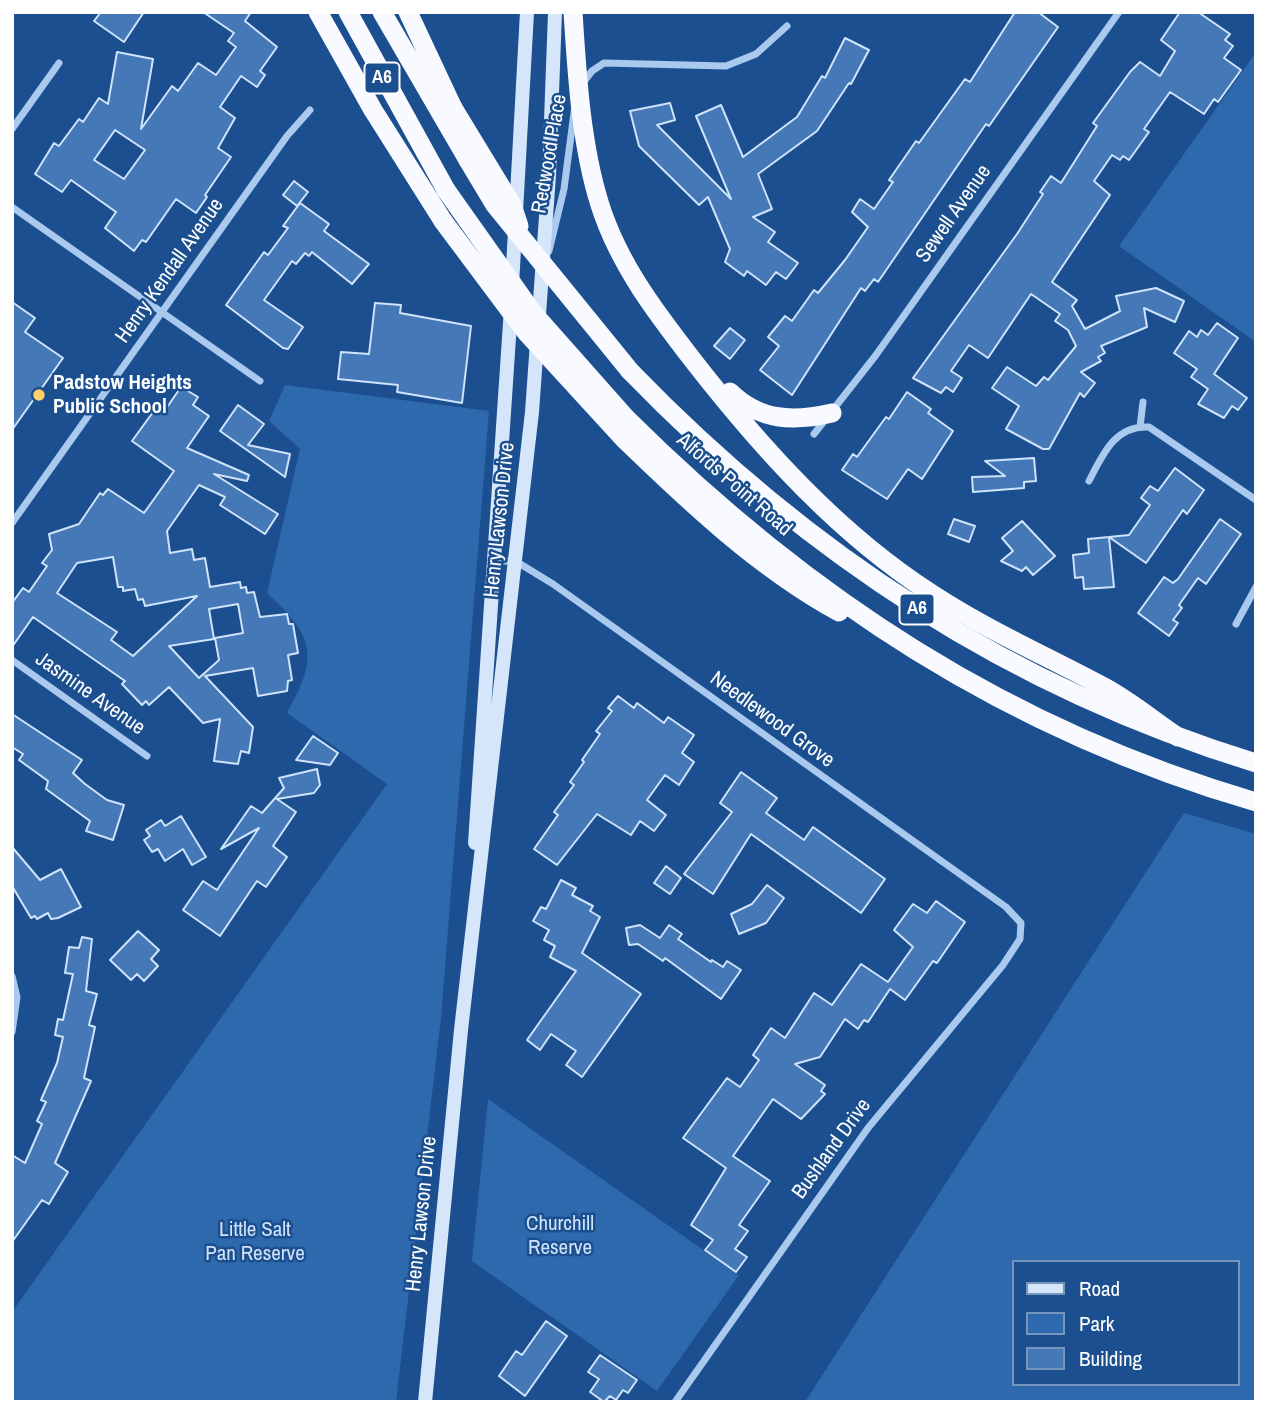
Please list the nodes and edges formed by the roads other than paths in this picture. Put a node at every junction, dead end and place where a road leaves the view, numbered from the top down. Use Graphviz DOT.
graph roads {
  1 [pos="318,12"];
  2 [pos="348,12"];
  3 [pos="382,12"];
  4 [pos="408,12"];
  5 [pos="527,12"];
  6 [pos="555,12"];
  7 [pos="573,12"];
  8 [pos="1119,12"];
  9 [pos="787,26"];
  10 [pos="59,63"];
  11 [pos="580,86"];
  12 [pos="310,110"];
  13 [pos="447,113"];
  14 [pos="12,129"];
  15 [pos="12,207"];
  16 [pos="540,288"];
  17 [pos="162,312"];
  18 [pos="683,348"];
  19 [pos="260,381"];
  20 [pos="1143,402"];
  21 [pos="832,413"];
  22 [pos="1140,427"];
  23 [pos="814,434"];
  24 [pos="1089,481"];
  25 [pos="1256,500"];
  26 [pos="12,523"];
  27 [pos="495,560"];
  28 [pos="517,562"];
  29 [pos="1256,587"];
  30 [pos="1236,624"];
  31 [pos="923,658"];
  32 [pos="12,660"];
  33 [pos="1178,737"];
  34 [pos="147,756"];
  35 [pos="1256,763"];
  36 [pos="1256,802"];
  37 [pos="1021,923"];
  38 [pos="12,976"];
  39 [pos="461,1030"];
  40 [pos="12,1032"];
  41 [pos="425,1402"];
  42 [pos="675,1402"];
  1 -- 31 [label="highway, bridge"];
  2 -- 31 [label="highway, Alfords Point Road / A6, bridge"];
  3 -- 13 [label="highway, Alfords Point Road / A6"];
  4 -- 13 [label="highway"];
  5 -- 27 [label="main road, Henry Lawson Drive"];
  6 -- 16 [label="main road, Henry Lawson Drive"];
  7 -- 11 [label="highway, A6"];
  8 -- 21 [label="street, Sewell Avenue"];
  9 -- 11 [label="street, Redwood Place"];
  10 -- 14 [label="street"];
  11 -- 16 [label="street, Redwood Place"];
  11 -- 18 [label="highway, A6"];
  12 -- 17 [label="street, Henry Kendall Avenue"];
  13 -- 33 [label="highway, Alfords Point Road / A6, bridge"];
  15 -- 17 [label="street"];
  16 -- 28 [label="main road, Henry Lawson Drive"];
  17 -- 19 [label="street"];
  17 -- 26 [label="street, Henry Kendall Avenue"];
  18 -- 21 [label="highway"];
  18 -- 33 [label="highway, A6"];
  20 -- 22 [label="street"];
  21 -- 23 [label="street, Sewell Avenue"];
  22 -- 24 [label="street"];
  22 -- 25 [label="street"];
  27 -- 28 [label="street, Needlewood Grove"];
  27 -- 39 [label="main road, Henry Lawson Drive"];
  28 -- 37 [label="street, Needlewood Grove"];
  28 -- 39 [label="main road, Henry Lawson Drive"];
  29 -- 30 [label="street"];
  31 -- 36 [label="highway, Alfords Point Road / A6"];
  32 -- 34 [label="street, Jasmine Avenue"];
  33 -- 35 [label="highway, Alfords Point Road / A6"];
  37 -- 42 [label="street, Bushland Drive"];
  38 -- 40 [label="street"];
  39 -- 41 [label="main road, Henry Lawson Drive"];
}
